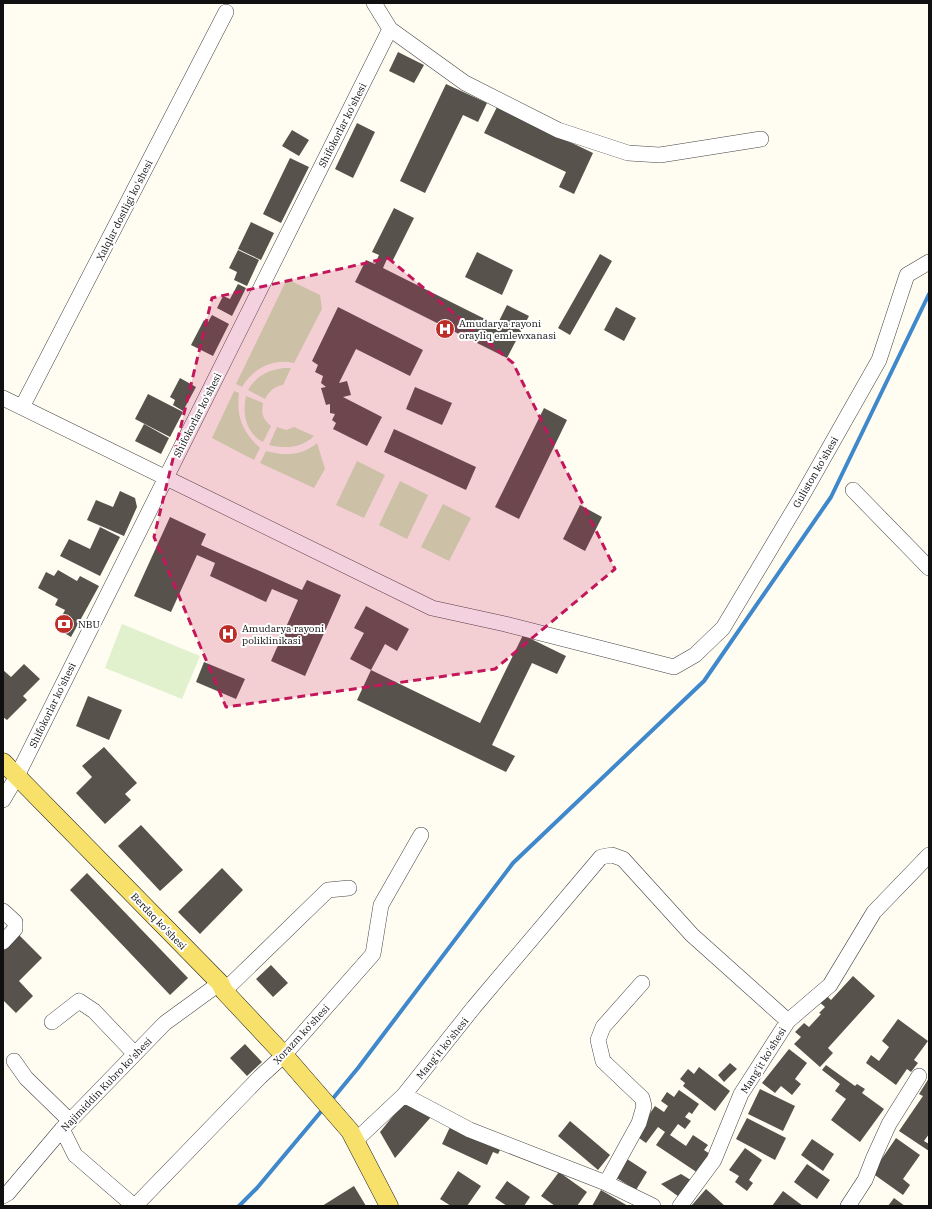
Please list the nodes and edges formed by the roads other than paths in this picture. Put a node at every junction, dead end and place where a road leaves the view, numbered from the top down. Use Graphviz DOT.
graph roads {
  1 [pos="374,3"];
  2 [pos="226,12"];
  3 [pos="390,29"];
  4 [pos="761,139"];
  5 [pos="929,262"];
  6 [pos="3,398"];
  7 [pos="22,407"];
  8 [pos="165,478"];
  9 [pos="853,490"];
  10 [pos="929,568"];
  11 [pos="3,762"];
  12 [pos="17,776"];
  13 [pos="3,800"];
  14 [pos="421,835"];
  15 [pos="929,855"];
  16 [pos="349,888"];
  17 [pos="3,910"];
  18 [pos="3,942"];
  19 [pos="642,983"];
  20 [pos="222,987"];
  21 [pos="788,1021"];
  22 [pos="52,1022"];
  23 [pos="135,1054"];
  24 [pos="284,1054"];
  25 [pos="14,1061"];
  26 [pos="919,1076"];
  27 [pos="404,1095"];
  28 [pos="66,1125"];
  29 [pos="352,1136"];
  30 [pos="606,1183"];
  31 [pos="5,1191"];
  32 [pos="135,1206"];
  33 [pos="389,1206"];
  34 [pos="653,1206"];
  35 [pos="680,1206"];
  36 [pos="848,1206"];
  1 -- 3 [label="street"];
  2 -- 7 [label="street, Xalqlar dostligi ko'shesi"];
  3 -- 4 [label="street"];
  3 -- 8 [label="street, Shifokorlar ko'shesi"];
  5 -- 8 [label="street, Guliston ko'shesi"];
  6 -- 7 [label="street"];
  7 -- 8 [label="street"];
  8 -- 12 [label="street, Shifokorlar ko'shesi"];
  9 -- 10 [label="street"];
  11 -- 12 [label="main road, Berdaq ko'shesi"];
  12 -- 13 [label="street, Shifokorlar ko'shesi"];
  12 -- 20 [label="main road, Berdaq ko'shesi"];
  14 -- 24 [label="street, Xorazm ko'shesi"];
  15 -- 21 [label="street, Mang'it ko'shesi"];
  16 -- 20 [label="street, Najimiddin Kubro ko'shesi"];
  17 -- 18 [label="street"];
  19 -- 30 [label="street"];
  20 -- 23 [label="street, Najimiddin Kubro ko'shesi"];
  20 -- 24 [label="main road, Berdaq ko'shesi"];
  21 -- 27 [label="street, Mang'it ko'shesi"];
  21 -- 35 [label="street, Mang'it ko'shesi"];
  22 -- 23 [label="street"];
  23 -- 28 [label="street, Najimiddin Kubro ko'shesi"];
  24 -- 29 [label="main road, Berdaq ko'shesi"];
  24 -- 32 [label="street, Xorazm ko'shesi"];
  25 -- 28 [label="street"];
  26 -- 36 [label="street"];
  27 -- 29 [label="street, Mang'it ko'shesi"];
  27 -- 30 [label="street"];
  28 -- 31 [label="street, Najimiddin Kubro ko'shesi"];
  28 -- 32 [label="street"];
  29 -- 33 [label="main road"];
  30 -- 34 [label="street"];
}
